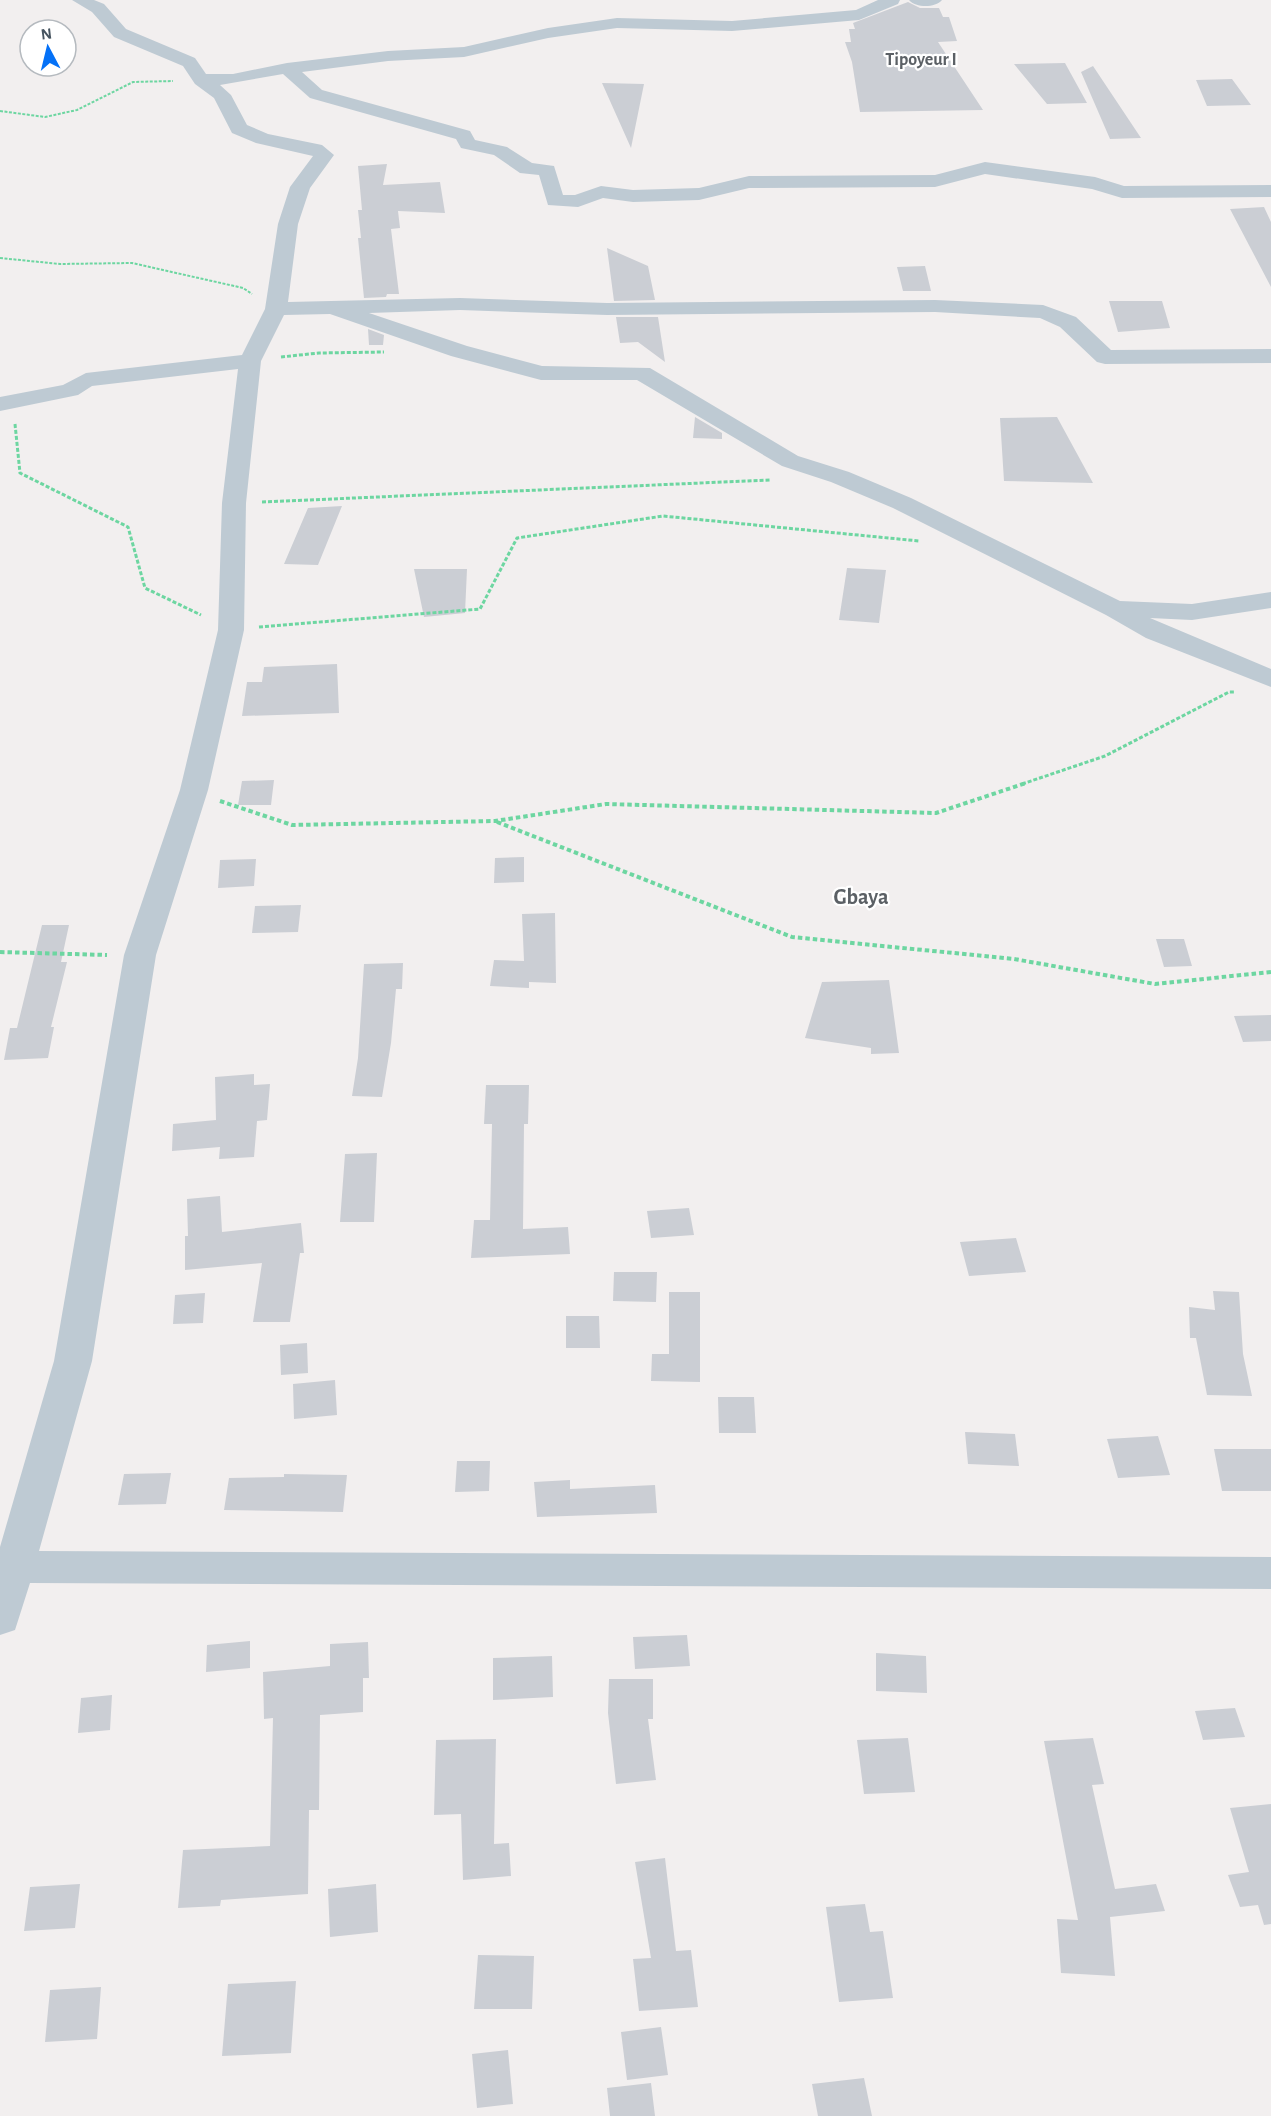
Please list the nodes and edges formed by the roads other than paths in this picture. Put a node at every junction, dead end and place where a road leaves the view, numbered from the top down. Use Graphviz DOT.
graph roads {
  1 [pos="80,0"];
  2 [pos="892,0"];
  3 [pos="917,0"];
  4 [pos="934,0"];
  5 [pos="287,68"];
  6 [pos="201,80"];
  7 [pos="1271,191"];
  8 [pos="334,308"];
  9 [pos="276,309"];
  10 [pos="1271,356"];
  11 [pos="250,361"];
  12 [pos="6,401"];
  13 [pos="1271,600"];
  14 [pos="1115,609"];
  15 [pos="1271,679"];
  16 [pos="7,1567"];
  17 [pos="1271,1574"];
  18 [pos="0,1618"];
  1 -- 6 [label="street"];
  2 -- 5 [label="street"];
  3 -- 4 [label="street"];
  5 -- 6 [label="street"];
  5 -- 7 [label="street"];
  6 -- 9 [label="street"];
  8 -- 9 [label="street"];
  8 -- 10 [label="street"];
  8 -- 14 [label="street"];
  9 -- 11 [label="street"];
  11 -- 12 [label="street"];
  11 -- 16 [label="street"];
  13 -- 14 [label="street"];
  14 -- 15 [label="street"];
  16 -- 17 [label="street"];
  16 -- 18 [label="street"];
}
